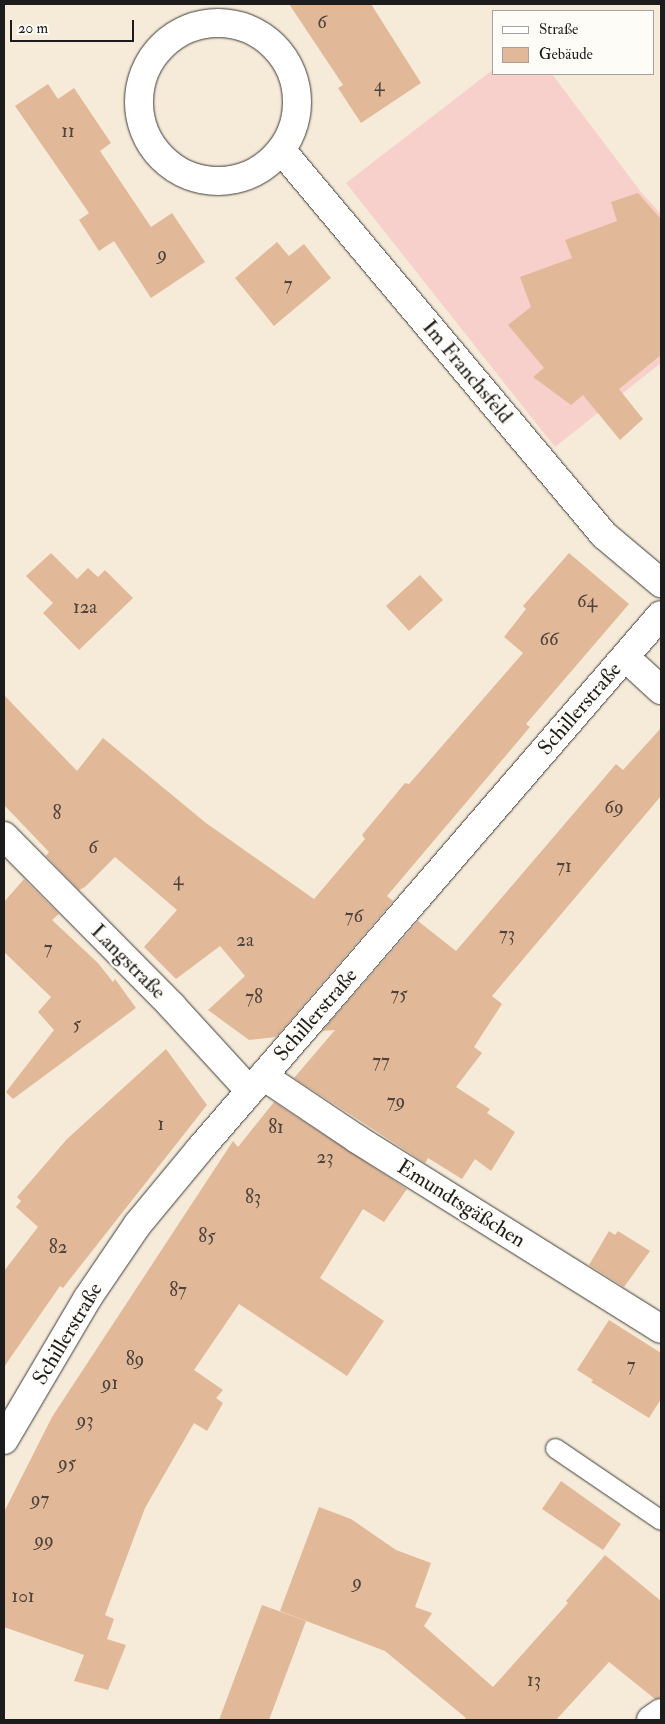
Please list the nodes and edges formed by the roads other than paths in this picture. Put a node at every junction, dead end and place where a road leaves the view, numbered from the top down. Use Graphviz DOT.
graph roads {
  1 [pos="234,14"];
  2 [pos="282,151"];
  3 [pos="661,583"];
  4 [pos="661,616"];
  5 [pos="625,657"];
  6 [pos="661,690"];
  7 [pos="4,836"];
  8 [pos="256,1083"];
  9 [pos="661,1329"];
  10 [pos="4,1440"];
  11 [pos="555,1448"];
  12 [pos="661,1520"];
  13 [pos="661,1713"];
  14 [pos="651,1720"];
  1 -- 2 [label="street"];
  1 -- 2 [label="street"];
  2 -- 3 [label="street, Im Franchsfeld"];
  4 -- 5 [label="street, Schillerstraße"];
  5 -- 6 [label="street"];
  5 -- 8 [label="street, Schillerstraße"];
  7 -- 8 [label="street, Langstraße"];
  8 -- 9 [label="street, Emundtsgäßchen"];
  8 -- 10 [label="street, Schillerstraße"];
  11 -- 12 [label="lane"];
  13 -- 14 [label="street"];
}
